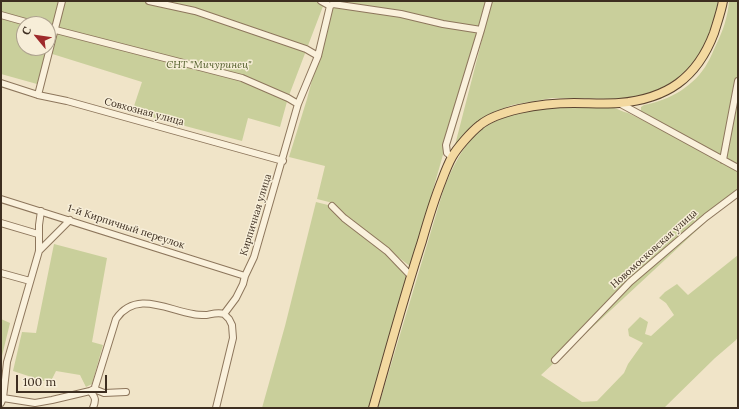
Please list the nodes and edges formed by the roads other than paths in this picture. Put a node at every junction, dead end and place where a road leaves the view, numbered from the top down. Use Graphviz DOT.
graph roads {
  1 [pos="62,1"];
  2 [pos="149,1"];
  3 [pos="322,1"];
  4 [pos="489,1"];
  5 [pos="723,1"];
  6 [pos="330,6"];
  7 [pos="1,15"];
  8 [pos="56,16"];
  9 [pos="16,19"];
  10 [pos="56,30"];
  11 [pos="481,30"];
  12 [pos="46,56"];
  13 [pos="318,56"];
  14 [pos="738,81"];
  15 [pos="1,83"];
  16 [pos="38,95"];
  17 [pos="619,103"];
  18 [pos="298,104"];
  19 [pos="452,157"];
  20 [pos="722,160"];
  21 [pos="282,161"];
  22 [pos="738,168"];
  23 [pos="738,193"];
  24 [pos="1,199"];
  25 [pos="332,206"];
  26 [pos="41,211"];
  27 [pos="70,220"];
  28 [pos="1,223"];
  29 [pos="38,234"];
  30 [pos="39,251"];
  31 [pos="1,272"];
  32 [pos="245,276"];
  33 [pos="411,276"];
  34 [pos="30,281"];
  35 [pos="224,314"];
  36 [pos="555,360"];
  37 [pos="4,370"];
  38 [pos="92,390"];
  39 [pos="126,392"];
  40 [pos="2,400"];
  41 [pos="35,405"];
  42 [pos="93,408"];
  43 [pos="216,408"];
  44 [pos="373,408"];
  1 -- 8 [label="street"];
  2 -- 13 [label="street"];
  3 -- 6 [label="street"];
  4 -- 11 [label="street"];
  5 -- 17 [label="main road"];
  6 -- 11 [label="street"];
  6 -- 13 [label="street, Кирпичная улица"];
  7 -- 9 [label="street"];
  10 -- 18 [label="street"];
  11 -- 19 [label="street"];
  12 -- 16 [label="street"];
  13 -- 18 [label="street, Кирпичная улица"];
  14 -- 20 [label="street"];
  15 -- 16 [label="street, Совхозная улица"];
  16 -- 21 [label="street, Совхозная улица"];
  17 -- 19 [label="main road"];
  17 -- 20 [label="street"];
  18 -- 21 [label="street, Кирпичная улица"];
  19 -- 33 [label="main road"];
  20 -- 22 [label="street"];
  21 -- 32 [label="street, Кирпичная улица"];
  23 -- 36 [label="street, Новомосковская улица"];
  24 -- 26 [label="street, 1-й Кирпичный переулок"];
  25 -- 33 [label="street"];
  26 -- 27 [label="street, 1-й Кирпичный переулок"];
  26 -- 29 [label="street"];
  27 -- 30 [label="street"];
  27 -- 32 [label="street, 1-й Кирпичный переулок"];
  28 -- 29 [label="street"];
  29 -- 30 [label="street"];
  30 -- 34 [label="street"];
  31 -- 34 [label="street"];
  32 -- 35 [label="street, Кирпичная улица"];
  33 -- 44 [label="main road"];
  34 -- 37 [label="street"];
  35 -- 38 [label="street"];
  35 -- 43 [label="street"];
  37 -- 40 [label="street"];
  38 -- 39 [label="street"];
  38 -- 41 [label="street"];
  38 -- 42 [label="street"];
  40 -- 41 [label="street"];
}
